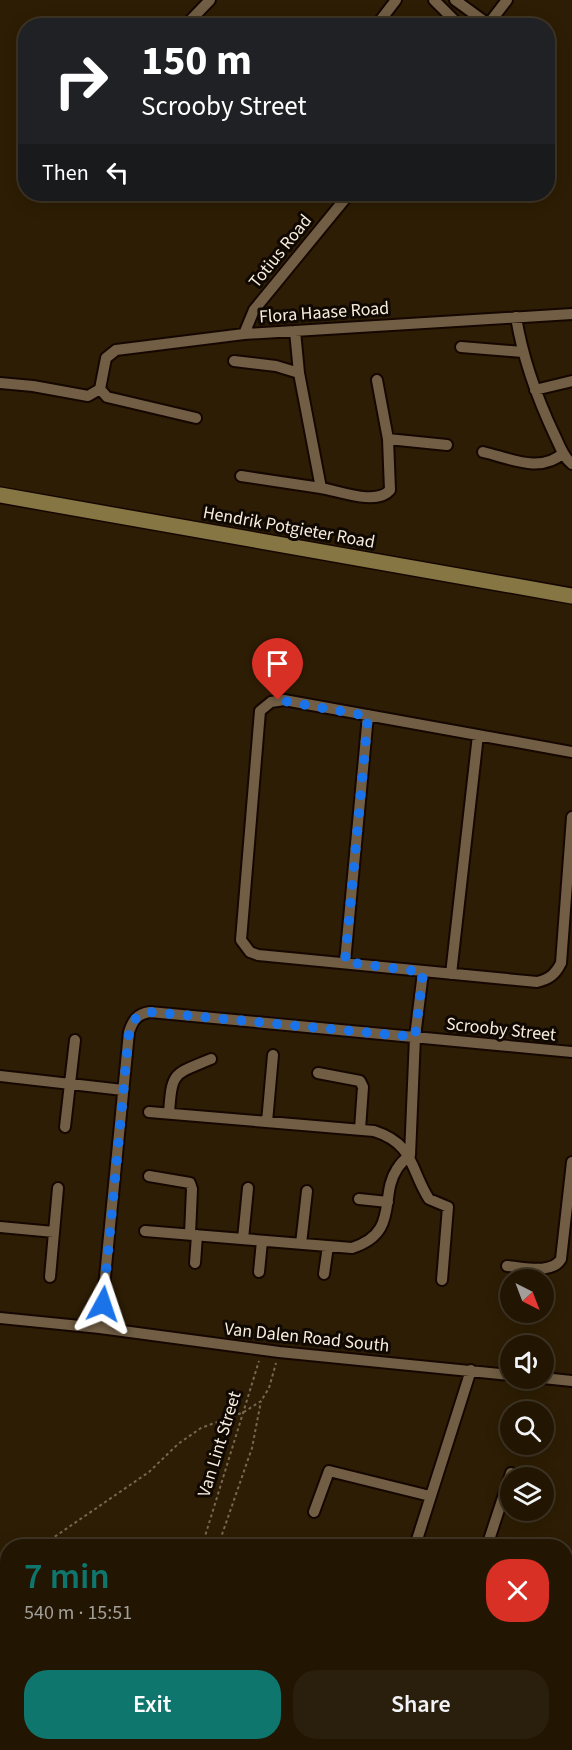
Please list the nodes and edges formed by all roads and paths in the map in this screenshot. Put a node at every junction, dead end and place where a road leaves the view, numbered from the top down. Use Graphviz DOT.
graph roads {
  1 [pos="210,0"];
  2 [pos="396,0"];
  3 [pos="434,0"];
  4 [pos="455,0"];
  5 [pos="507,0"];
  6 [pos="192,18"];
  7 [pos="382,18"];
  8 [pos="452,18"];
  9 [pos="478,18"];
  10 [pos="493,18"];
  11 [pos="343,201"];
  12 [pos="572,314"];
  13 [pos="516,317"];
  14 [pos="295,331"];
  15 [pos="244,334"];
  16 [pos="461,347"];
  17 [pos="522,352"];
  18 [pos="234,362"];
  19 [pos="299,373"];
  20 [pos="377,380"];
  21 [pos="572,381"];
  22 [pos="0,383"];
  23 [pos="101,386"];
  24 [pos="535,390"];
  25 [pos="196,418"];
  26 [pos="388,439"];
  27 [pos="447,446"];
  28 [pos="483,452"];
  29 [pos="563,453"];
  30 [pos="572,464"];
  31 [pos="241,476"];
  32 [pos="321,488"];
  33 [pos="0,495"];
  34 [pos="572,596"];
  35 [pos="368,716"];
  36 [pos="478,735"];
  37 [pos="572,752"];
  38 [pos="572,817"];
  39 [pos="345,962"];
  40 [pos="423,972"];
  41 [pos="451,974"];
  42 [pos="415,1037"];
  43 [pos="75,1040"];
  44 [pos="572,1053"];
  45 [pos="273,1054"];
  46 [pos="211,1059"];
  47 [pos="318,1073"];
  48 [pos="0,1076"];
  49 [pos="70,1084"];
  50 [pos="123,1090"];
  51 [pos="149,1112"];
  52 [pos="170,1113"];
  53 [pos="267,1122"];
  54 [pos="65,1127"];
  55 [pos="360,1129"];
  56 [pos="410,1155"];
  57 [pos="572,1162"];
  58 [pos="149,1176"];
  59 [pos="58,1188"];
  60 [pos="248,1188"];
  61 [pos="307,1191"];
  62 [pos="358,1199"];
  63 [pos="388,1202"];
  64 [pos="0,1227"];
  65 [pos="145,1231"];
  66 [pos="54,1232"];
  67 [pos="193,1235"];
  68 [pos="243,1239"];
  69 [pos="262,1240"];
  70 [pos="301,1244"];
  71 [pos="328,1246"];
  72 [pos="195,1263"];
  73 [pos="507,1266"];
  74 [pos="259,1272"];
  75 [pos="324,1274"];
  76 [pos="50,1277"];
  77 [pos="442,1280"];
  78 [pos="0,1318"];
  79 [pos="100,1328"];
  80 [pos="262,1350"];
  81 [pos="279,1352"];
  82 [pos="471,1370"];
  83 [pos="500,1374"];
  84 [pos="554,1379"];
  85 [pos="572,1381"];
  86 [pos="261,1401"];
  87 [pos="244,1412"];
  88 [pos="430,1497"];
  89 [pos="500,1506"];
  90 [pos="314,1512"];
  91 [pos="51,1539"];
  92 [pos="204,1539"];
  93 [pos="220,1539"];
  94 [pos="417,1539"];
  95 [pos="489,1539"];
  1 -- 6 [label="street"];
  2 -- 7 [label="street"];
  3 -- 8 [label="street"];
  4 -- 9 [label="street"];
  5 -- 10 [label="street"];
  11 -- 15 [label="street, Totius Road"];
  12 -- 13 [label="street, Flora Haase Road"];
  13 -- 14 [label="street, Flora Haase Road"];
  13 -- 17 [label="street"];
  14 -- 15 [label="street, Flora Haase Road"];
  14 -- 19 [label="street"];
  15 -- 23 [label="street, Flora Haase Road"];
  16 -- 17 [label="street"];
  17 -- 24 [label="street"];
  18 -- 19 [label="street"];
  19 -- 32 [label="street"];
  20 -- 26 [label="street"];
  21 -- 24 [label="street"];
  22 -- 23 [label="street"];
  23 -- 25 [label="street"];
  24 -- 29 [label="street"];
  26 -- 27 [label="street"];
  26 -- 32 [label="street"];
  28 -- 29 [label="street"];
  29 -- 30 [label="street"];
  31 -- 32 [label="street"];
  33 -- 34 [label="main road, Hendrik Potgieter Road"];
  35 -- 36 [label="street"];
  35 -- 39 [label="street"];
  35 -- 39 [label="street"];
  36 -- 37 [label="street"];
  36 -- 41 [label="street"];
  38 -- 41 [label="street"];
  39 -- 40 [label="street"];
  40 -- 41 [label="street"];
  40 -- 42 [label="street"];
  42 -- 44 [label="street, Scrooby Street"];
  42 -- 50 [label="street, Scrooby Street"];
  42 -- 56 [label="street"];
  43 -- 49 [label="street"];
  45 -- 53 [label="street"];
  46 -- 52 [label="street"];
  47 -- 55 [label="street"];
  48 -- 49 [label="street"];
  49 -- 50 [label="street"];
  49 -- 54 [label="street"];
  50 -- 79 [label="street"];
  51 -- 52 [label="street"];
  52 -- 53 [label="street"];
  53 -- 55 [label="street"];
  55 -- 56 [label="street"];
  56 -- 63 [label="street"];
  56 -- 77 [label="street"];
  57 -- 73 [label="street"];
  58 -- 67 [label="street"];
  59 -- 66 [label="street"];
  60 -- 68 [label="street"];
  61 -- 70 [label="street"];
  62 -- 63 [label="street"];
  63 -- 71 [label="street"];
  64 -- 66 [label="street"];
  65 -- 67 [label="street"];
  66 -- 76 [label="street"];
  67 -- 68 [label="street"];
  67 -- 72 [label="street"];
  68 -- 69 [label="street"];
  69 -- 70 [label="street"];
  69 -- 74 [label="street"];
  70 -- 71 [label="street"];
  71 -- 75 [label="street"];
  78 -- 79 [label="street, Van Dalen Road South"];
  79 -- 80 [label="street, Van Dalen Road South"];
  80 -- 81 [label="street, Van Dalen Road South"];
  80 -- 87 [label="path, Van Lint Street"];
  81 -- 82 [label="street, Van Dalen Road South"];
  81 -- 86 [label="path"];
  82 -- 83 [label="street, Van Dalen Road South"];
  82 -- 88 [label="street"];
  84 -- 85 [label="street"];
  86 -- 87 [label="path"];
  86 -- 93 [label="path"];
  87 -- 91 [label="path"];
  87 -- 92 [label="path, Van Lint Street"];
  88 -- 90 [label="street"];
  88 -- 94 [label="street"];
  89 -- 95 [label="street"];
}
